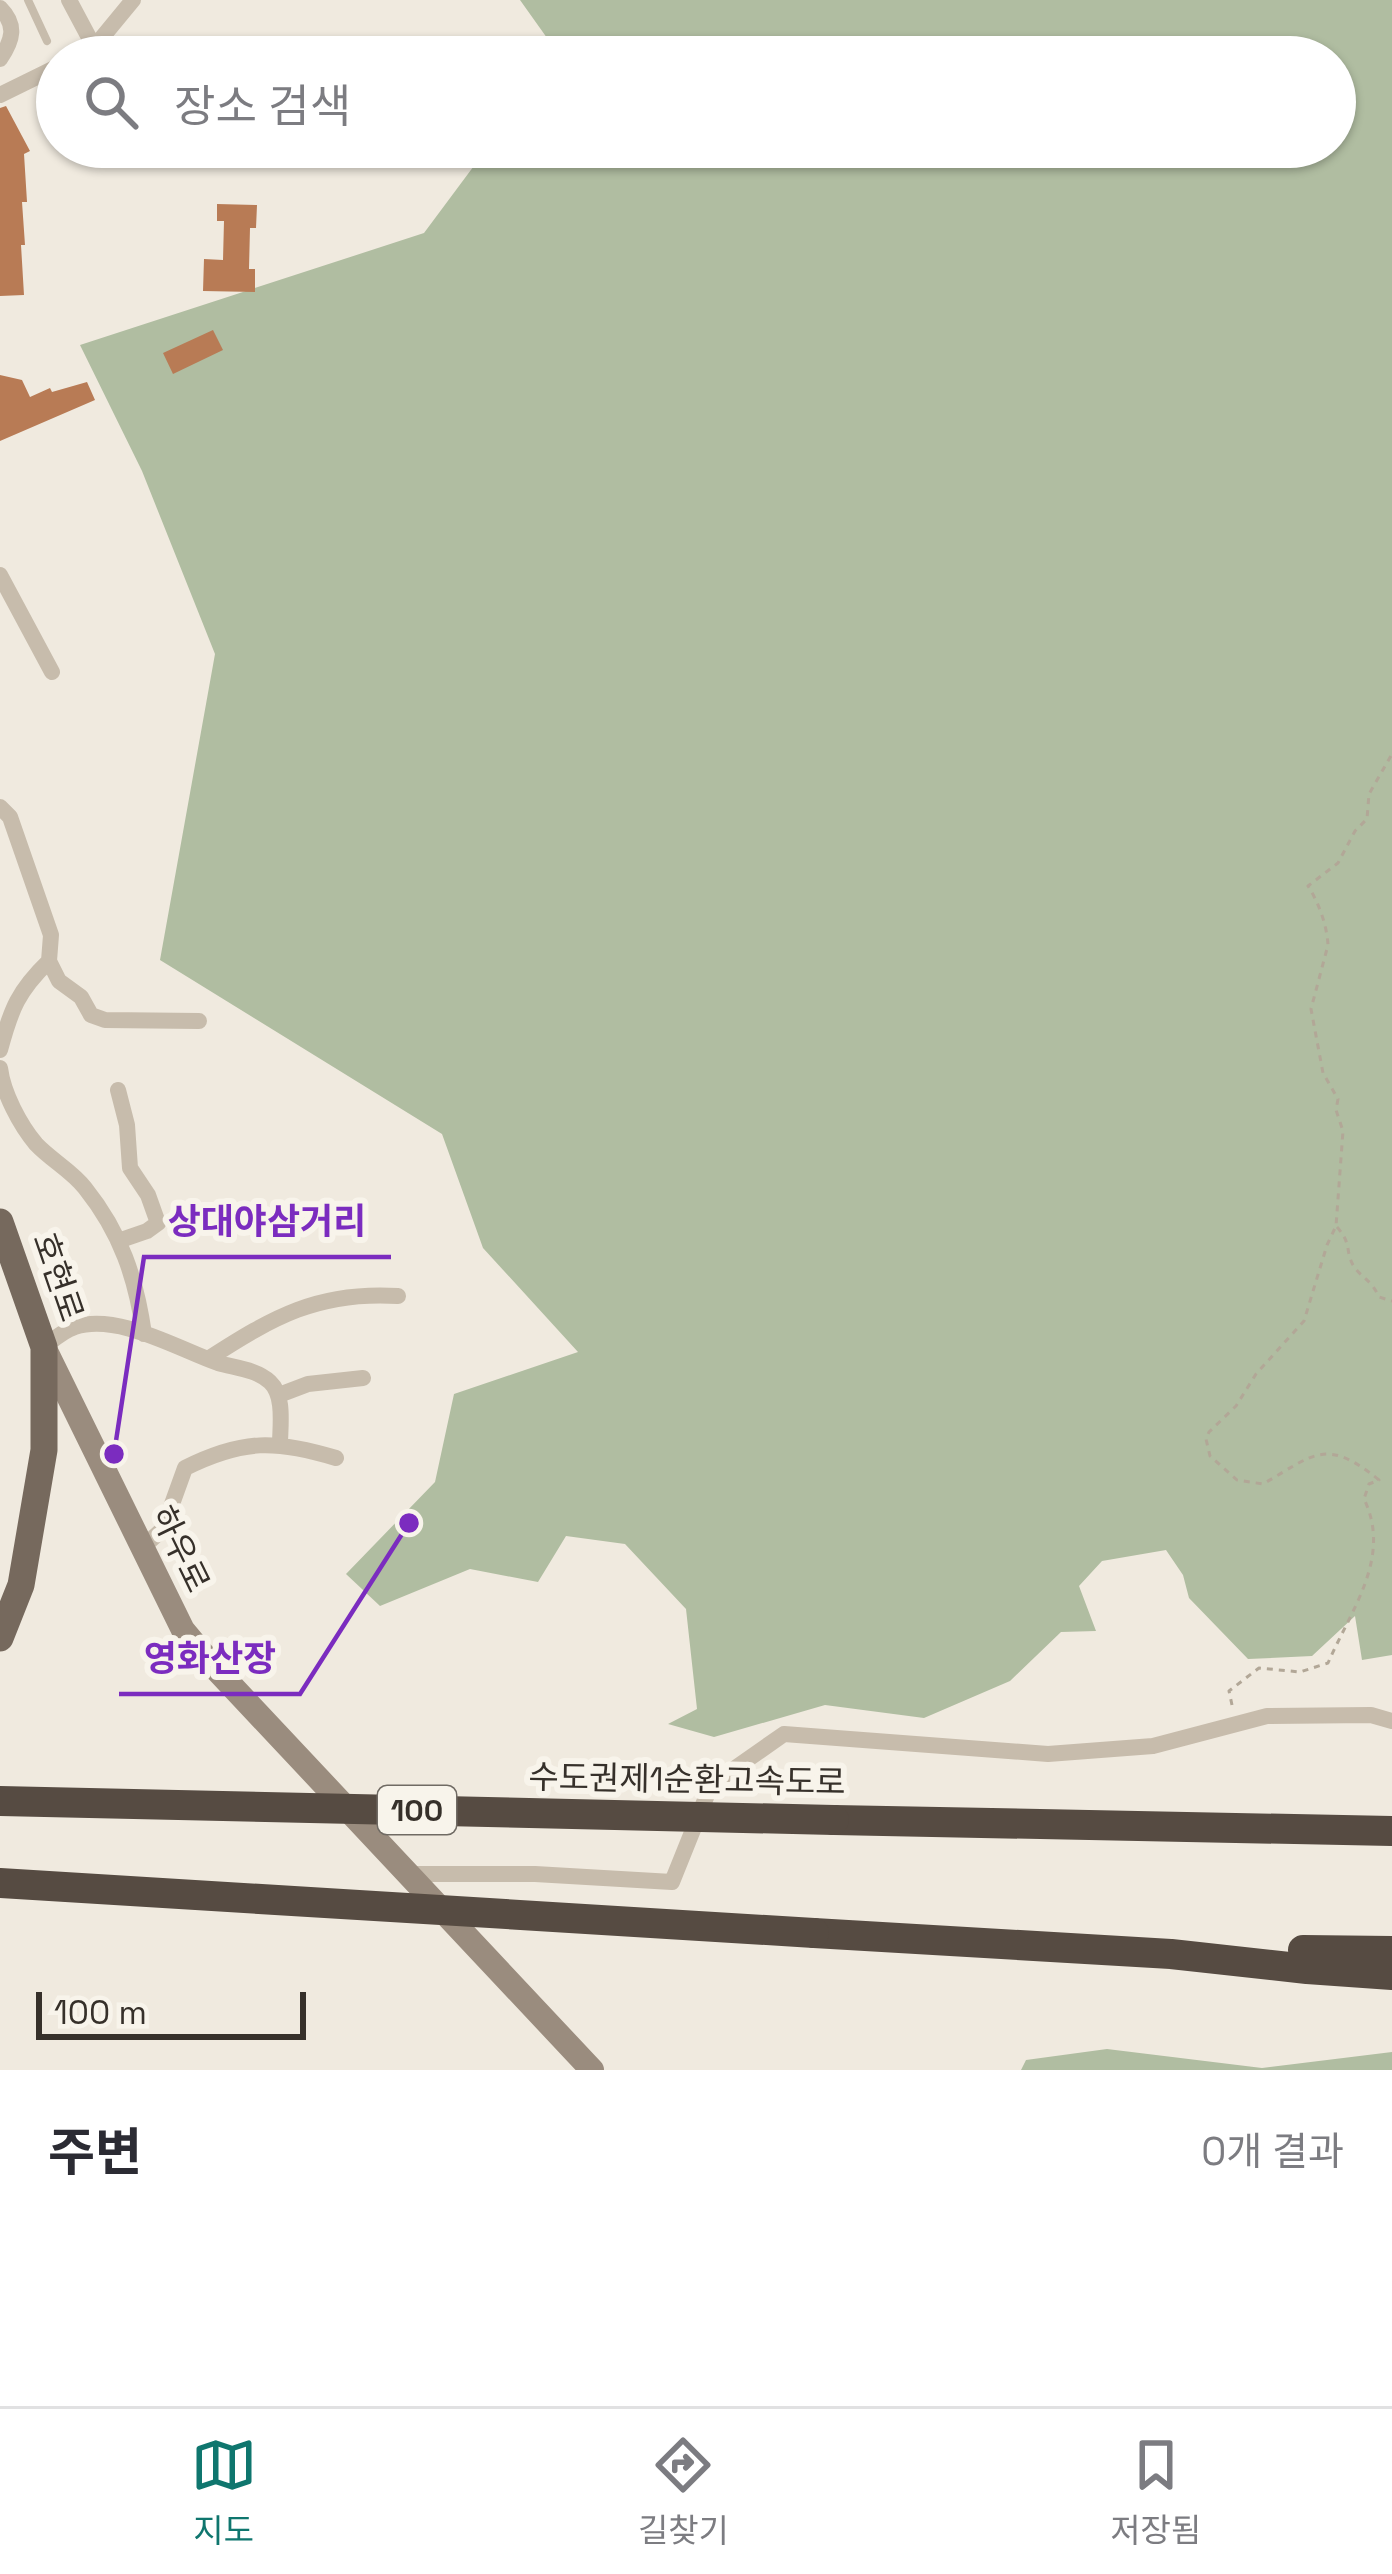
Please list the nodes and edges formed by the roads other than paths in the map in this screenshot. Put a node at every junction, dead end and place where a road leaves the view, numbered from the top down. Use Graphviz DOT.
graph roads {
  1 [pos="28,0"];
  2 [pos="69,0"];
  3 [pos="134,0"];
  4 [pos="0,8"];
  5 [pos="45,36"];
  6 [pos="88,36"];
  7 [pos="101,36"];
  8 [pos="0,59"];
  9 [pos="36,77"];
  10 [pos="0,95"];
  11 [pos="0,575"];
  12 [pos="52,672"];
  13 [pos="0,807"];
  14 [pos="49,961"];
  15 [pos="199,1022"];
  16 [pos="0,1050"];
  17 [pos="0,1068"];
  18 [pos="118,1090"];
  19 [pos="0,1222"];
  20 [pos="118,1241"];
  21 [pos="398,1296"];
  22 [pos="144,1334"];
  23 [pos="44,1347"];
  24 [pos="208,1359"];
  25 [pos="363,1378"];
  26 [pos="279,1395"];
  27 [pos="280,1444"];
  28 [pos="336,1458"];
  29 [pos="143,1547"];
  30 [pos="0,1638"];
  31 [pos="1392,1721"];
  32 [pos="0,1801"];
  33 [pos="1385,1830"];
  34 [pos="407,1874"];
  35 [pos="0,1883"];
  36 [pos="1392,1951"];
  37 [pos="1172,1954"];
  38 [pos="1392,1975"];
  39 [pos="592,2070"];
  1 -- 5 [label="lane"];
  2 -- 6 [label="street"];
  3 -- 7 [label="street"];
  4 -- 8 [label="street"];
  9 -- 10 [label="street"];
  11 -- 12 [label="street"];
  13 -- 14 [label="street"];
  14 -- 15 [label="street"];
  14 -- 16 [label="street"];
  17 -- 20 [label="street"];
  18 -- 20 [label="street"];
  19 -- 23 [label="main road, 호현로"];
  20 -- 22 [label="street"];
  21 -- 24 [label="street"];
  22 -- 23 [label="street"];
  22 -- 24 [label="street"];
  23 -- 29 [label="street, 하우로"];
  23 -- 30 [label="main road, 호현로"];
  24 -- 26 [label="street"];
  25 -- 26 [label="street"];
  26 -- 27 [label="street"];
  27 -- 28 [label="street"];
  27 -- 29 [label="street"];
  29 -- 34 [label="street, 하우로"];
  31 -- 34 [label="street"];
  32 -- 33 [label="highway, 수도권제1순환고속도로 / 100, bridge"];
  34 -- 39 [label="street, 하우로"];
  35 -- 37 [label="highway, bridge"];
  36 -- 37 [label="highway"];
  37 -- 38 [label="highway"];
}
